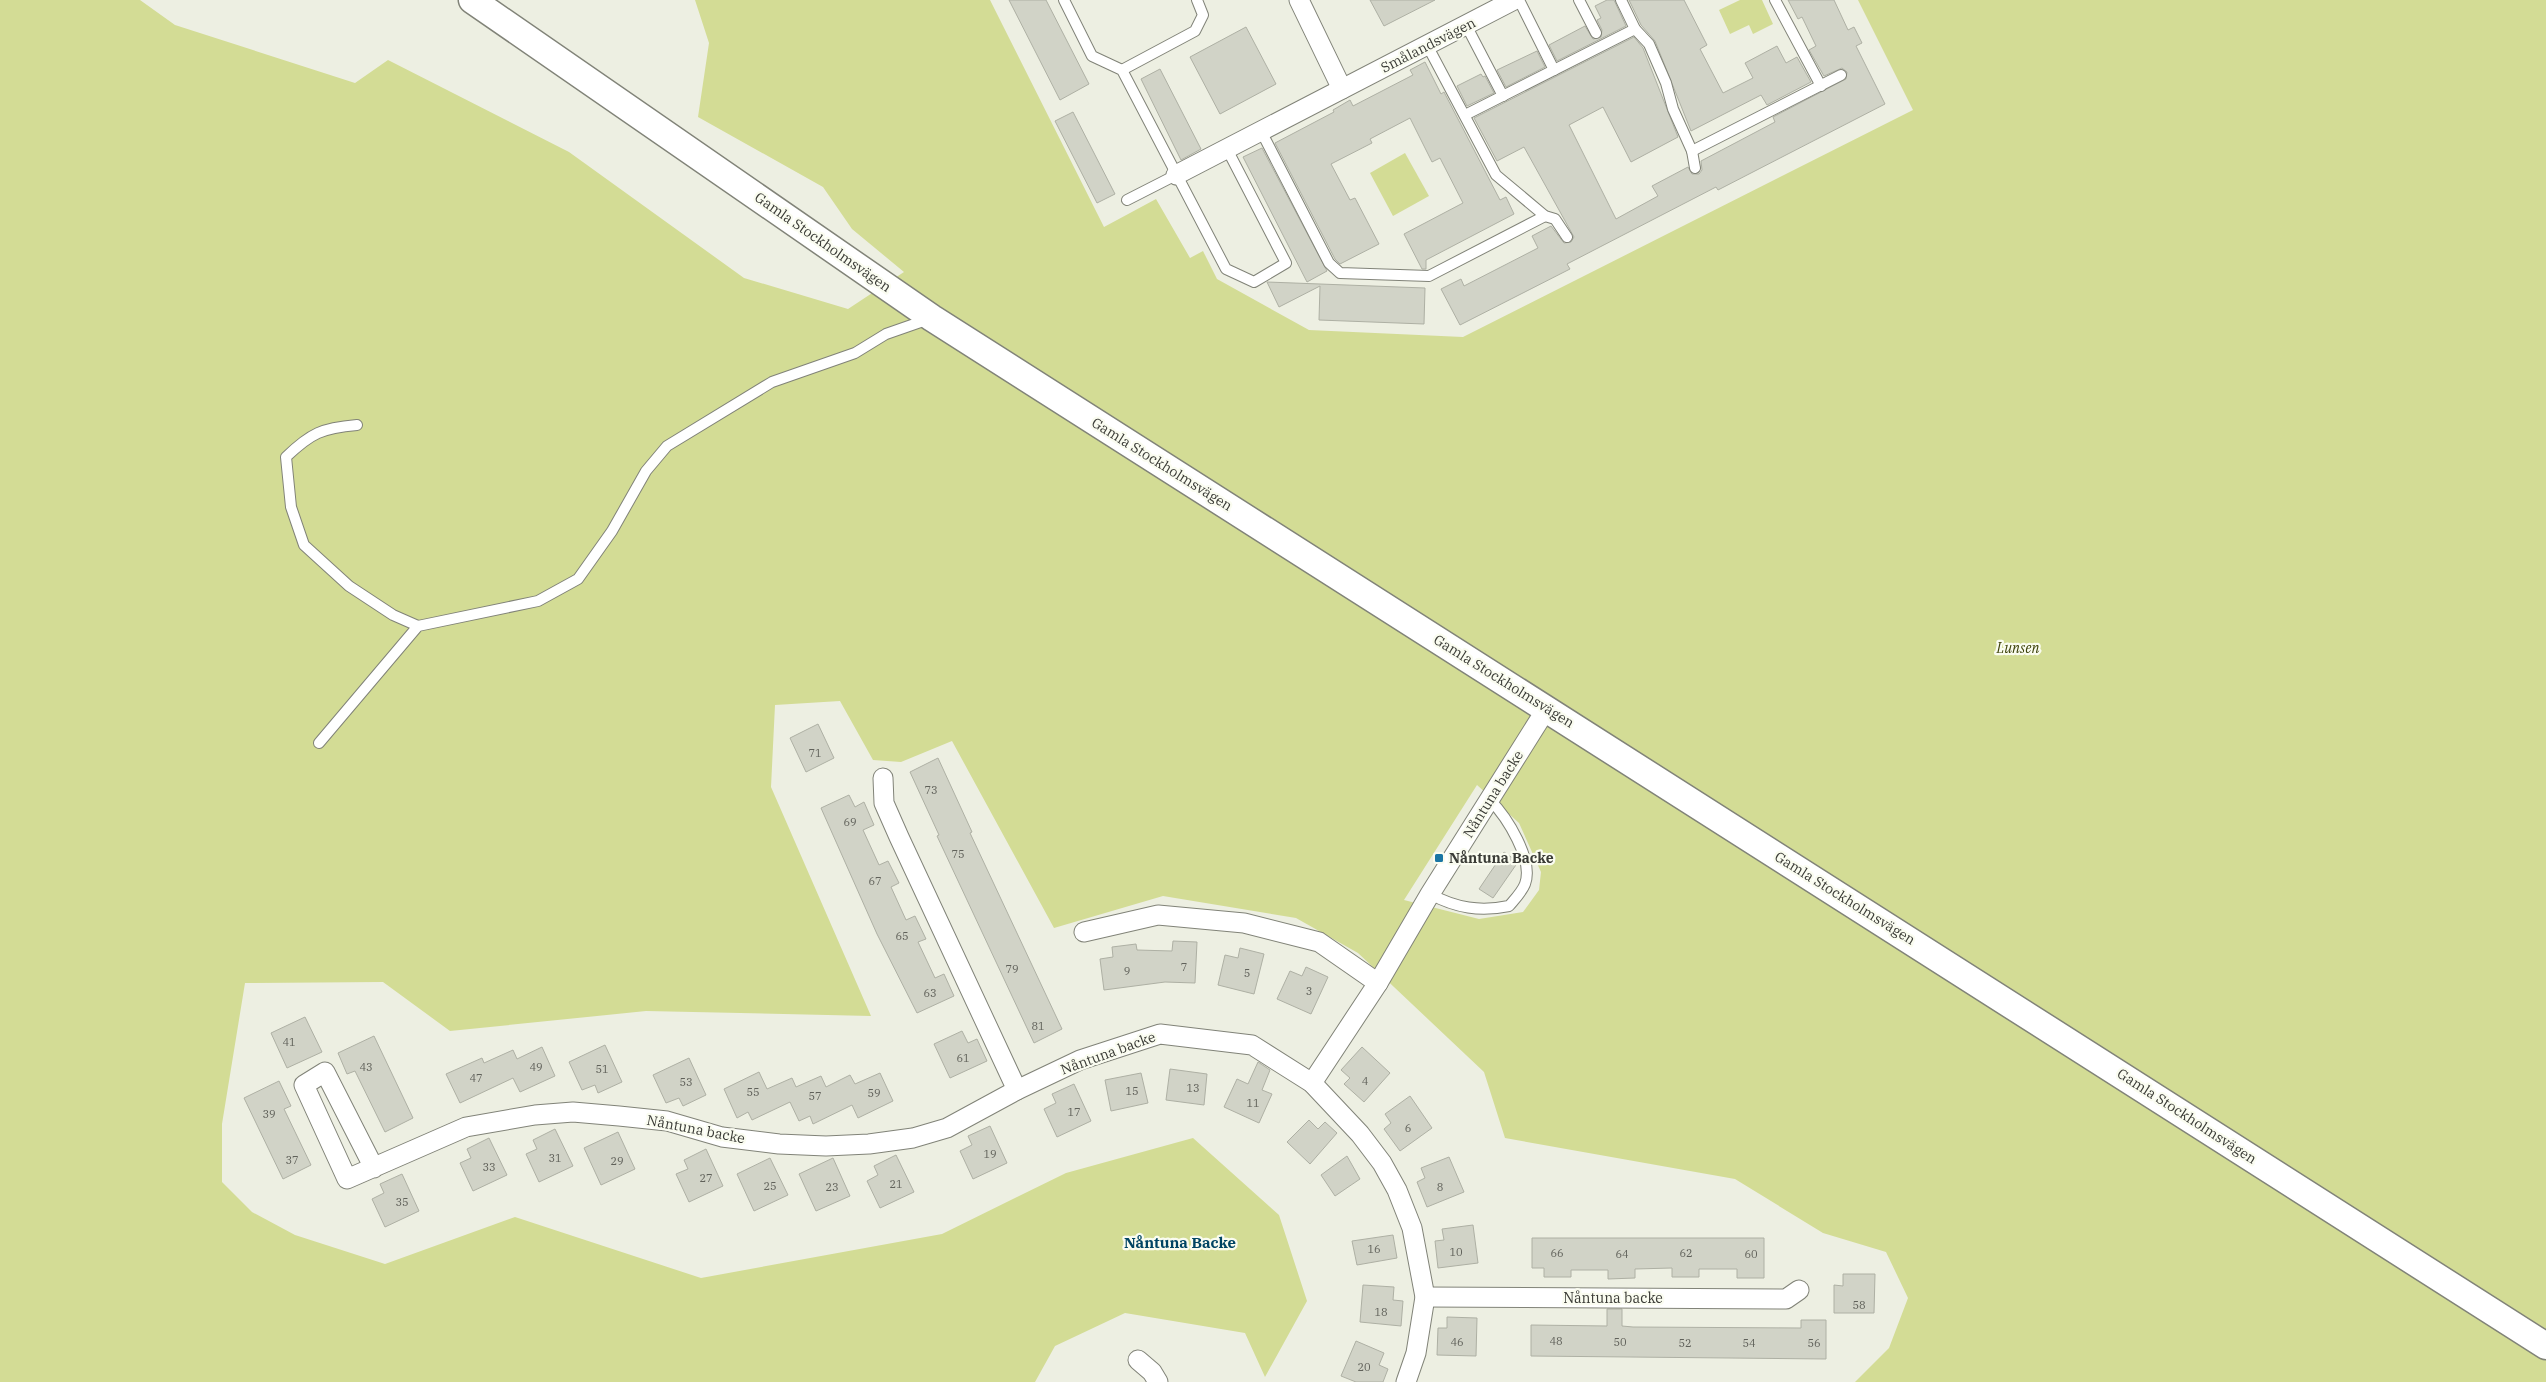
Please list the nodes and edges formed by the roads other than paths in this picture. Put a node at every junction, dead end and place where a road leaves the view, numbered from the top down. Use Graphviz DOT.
graph roads {
  1 [pos="472,0"];
  2 [pos="1064,0"];
  3 [pos="1197,0"];
  4 [pos="1299,0"];
  5 [pos="1514,0"];
  6 [pos="1519,0"];
  7 [pos="1579,0"];
  8 [pos="1620,0"];
  9 [pos="1775,0"];
  10 [pos="1466,25"];
  11 [pos="1635,29"];
  12 [pos="1596,33"];
  13 [pos="1427,45"];
  14 [pos="1122,70"];
  15 [pos="1554,70"];
  16 [pos="1842,76"];
  17 [pos="1821,86"];
  18 [pos="1342,89"];
  19 [pos="1502,96"];
  20 [pos="1465,116"];
  21 [pos="1261,131"];
  22 [pos="1227,149"];
  23 [pos="1692,150"];
  24 [pos="1695,168"];
  25 [pos="1176,175"];
  26 [pos="1128,200"];
  27 [pos="1545,216"];
  28 [pos="1567,237"];
  29 [pos="932,318"];
  30 [pos="357,425"];
  31 [pos="418,626"];
  32 [pos="1547,708"];
  33 [pos="319,743"];
  34 [pos="883,778"];
  35 [pos="1490,800"];
  36 [pos="1430,894"];
  37 [pos="1084,932"];
  38 [pos="1378,983"];
  39 [pos="1312,1083"];
  40 [pos="1017,1090"];
  41 [pos="374,1168"];
  42 [pos="1799,1290"];
  43 [pos="1425,1297"];
  44 [pos="2546,1346"];
  45 [pos="1138,1360"];
  46 [pos="1158,1382"];
  47 [pos="1406,1382"];
  1 -- 29 [label="main road, Gamla Stockholmsvägen"];
  2 -- 14 [label="lane"];
  3 -- 14 [label="lane"];
  4 -- 18 [label="street"];
  5 -- 10 [label="street, Smålandsvägen"];
  6 -- 15 [label="lane"];
  7 -- 12 [label="lane"];
  8 -- 11 [label="lane"];
  9 -- 17 [label="lane"];
  10 -- 13 [label="street, Smålandsvägen"];
  10 -- 19 [label="lane"];
  11 -- 15 [label="lane"];
  11 -- 23 [label="lane"];
  13 -- 18 [label="street, Smålandsvägen"];
  13 -- 20 [label="lane"];
  14 -- 25 [label="lane"];
  15 -- 19 [label="lane"];
  16 -- 17 [label="lane"];
  17 -- 23 [label="lane"];
  18 -- 21 [label="street, Smålandsvägen"];
  19 -- 20 [label="lane"];
  20 -- 27 [label="lane"];
  21 -- 22 [label="street, Smålandsvägen"];
  21 -- 27 [label="lane"];
  22 -- 25 [label="street, Smålandsvägen"];
  22 -- 25 [label="lane"];
  23 -- 24 [label="lane"];
  25 -- 26 [label="lane"];
  27 -- 28 [label="lane"];
  29 -- 31 [label="lane"];
  29 -- 32 [label="main road, Gamla Stockholmsvägen"];
  30 -- 31 [label="lane"];
  31 -- 33 [label="lane"];
  32 -- 35 [label="street, Nåntuna backe"];
  32 -- 44 [label="main road, Gamla Stockholmsvägen"];
  34 -- 40 [label="street"];
  35 -- 36 [label="street, Nåntuna backe"];
  35 -- 36 [label="lane"];
  36 -- 38 [label="street, Nåntuna backe"];
  37 -- 38 [label="street"];
  38 -- 39 [label="street, Nåntuna backe"];
  39 -- 40 [label="street, Nåntuna backe"];
  39 -- 43 [label="street, Nåntuna backe"];
  40 -- 41 [label="street, Nåntuna backe"];
  41 -- 41 [label="street, Nåntuna backe"];
  42 -- 43 [label="street, Nåntuna backe"];
  43 -- 47 [label="street, Nåntuna backe"];
  45 -- 46 [label="street"];
}
